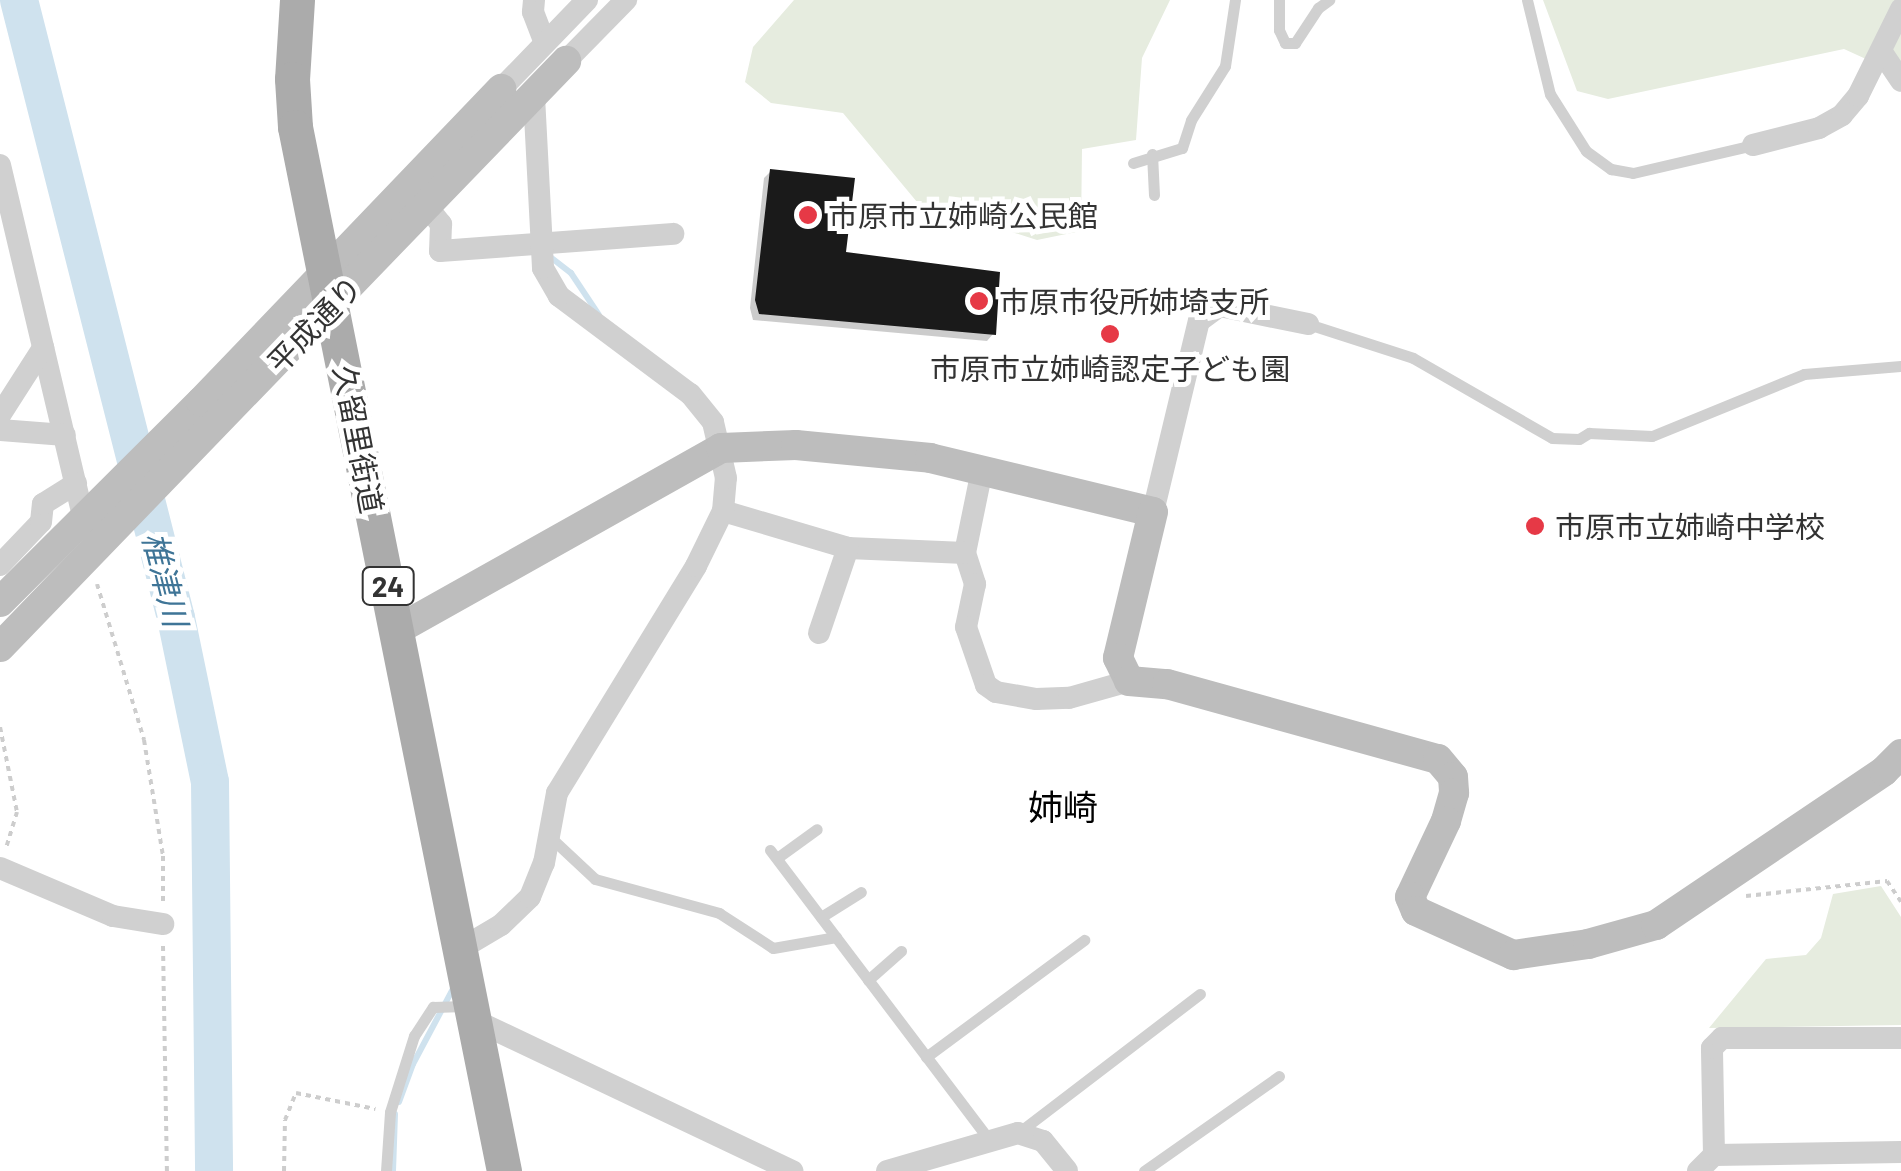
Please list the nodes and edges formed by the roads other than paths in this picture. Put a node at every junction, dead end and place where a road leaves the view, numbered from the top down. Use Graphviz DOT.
graph roads {
  1 [pos="534,0"];
  2 [pos="587,0"];
  3 [pos="626,0"];
  4 [pos="1235,0"];
  5 [pos="1278,0"];
  6 [pos="1330,0"];
  7 [pos="1528,0"];
  8 [pos="291,4"];
  9 [pos="1901,9"];
  10 [pos="1881,51"];
  11 [pos="556,52"];
  12 [pos="1901,81"];
  13 [pos="501,89"];
  14 [pos="534,96"];
  15 [pos="1752,144"];
  16 [pos="1152,154"];
  17 [pos="1133,163"];
  18 [pos="0,165"];
  19 [pos="1154,196"];
  20 [pos="428,208"];
  21 [pos="673,234"];
  22 [pos="539,245"];
  23 [pos="324,269"];
  24 [pos="331,304"];
  25 [pos="1308,324"];
  26 [pos="43,348"];
  27 [pos="1901,366"];
  28 [pos="0,415"];
  29 [pos="0,430"];
  30 [pos="65,435"];
  31 [pos="721,448"];
  32 [pos="982,470"];
  33 [pos="83,503"];
  34 [pos="723,511"];
  35 [pos="1153,512"];
  36 [pos="848,548"];
  37 [pos="964,553"];
  38 [pos="0,565"];
  39 [pos="0,602"];
  40 [pos="397,630"];
  41 [pos="819,633"];
  42 [pos="0,647"];
  43 [pos="1130,681"];
  44 [pos="1901,754"];
  45 [pos="817,829"];
  46 [pos="549,836"];
  47 [pos="0,868"];
  48 [pos="861,892"];
  49 [pos="821,918"];
  50 [pos="162,924"];
  51 [pos="836,937"];
  52 [pos="1084,940"];
  53 [pos="457,950"];
  54 [pos="901,951"];
  55 [pos="868,980"];
  56 [pos="1200,994"];
  57 [pos="457,1009"];
  58 [pos="1901,1038"];
  59 [pos="926,1057"];
  60 [pos="1279,1076"];
  61 [pos="1018,1133"];
  62 [pos="990,1141"];
  63 [pos="1901,1152"];
  64 [pos="1706,1163"];
  65 [pos="386,1171"];
  66 [pos="504,1171"];
  67 [pos="792,1171"];
  68 [pos="887,1171"];
  69 [pos="1067,1171"];
  70 [pos="1144,1171"];
  1 -- 11 [label="street"];
  2 -- 11 [label="street, 平成通り"];
  3 -- 11 [label="street, 平成通り"];
  4 -- 16 [label="lane"];
  5 -- 6 [label="lane"];
  7 -- 15 [label="lane"];
  8 -- 23 [label="main road, 久留里街道 / 24"];
  9 -- 10 [label="street"];
  10 -- 12 [label="street"];
  10 -- 15 [label="street"];
  11 -- 13 [label="street, 平成通り"];
  11 -- 14 [label="street, 平成通り"];
  13 -- 23 [label="street, 平成通り"];
  14 -- 20 [label="street, 平成通り"];
  14 -- 22 [label="street"];
  16 -- 17 [label="lane"];
  16 -- 19 [label="lane"];
  18 -- 26 [label="street"];
  20 -- 22 [label="street"];
  20 -- 24 [label="street, 平成通り"];
  21 -- 22 [label="street"];
  22 -- 31 [label="street"];
  23 -- 24 [label="main road, 久留里街道 / 24"];
  23 -- 33 [label="street, 平成通り"];
  24 -- 40 [label="main road, 久留里街道 / 24"];
  24 -- 42 [label="street, 平成通り"];
  25 -- 27 [label="lane"];
  25 -- 35 [label="street"];
  26 -- 28 [label="street"];
  26 -- 30 [label="street"];
  29 -- 30 [label="street"];
  30 -- 33 [label="street"];
  31 -- 32 [label="street"];
  31 -- 34 [label="street"];
  31 -- 40 [label="street"];
  32 -- 35 [label="street"];
  32 -- 37 [label="street"];
  33 -- 38 [label="street"];
  33 -- 39 [label="street, 平成通り"];
  34 -- 36 [label="street"];
  34 -- 46 [label="street"];
  35 -- 43 [label="street"];
  36 -- 37 [label="street"];
  36 -- 41 [label="street"];
  37 -- 43 [label="street"];
  40 -- 53 [label="main road, 久留里街道 / 24"];
  43 -- 44 [label="street"];
  45 -- 49 [label="lane"];
  46 -- 51 [label="lane"];
  46 -- 53 [label="street"];
  47 -- 50 [label="street"];
  48 -- 49 [label="lane"];
  49 -- 51 [label="lane"];
  51 -- 55 [label="lane"];
  52 -- 59 [label="lane"];
  53 -- 57 [label="main road, 久留里街道 / 24"];
  54 -- 55 [label="lane"];
  55 -- 59 [label="lane"];
  56 -- 61 [label="lane"];
  57 -- 65 [label="lane"];
  57 -- 66 [label="main road, 久留里街道 / 24"];
  57 -- 67 [label="street"];
  58 -- 64 [label="street"];
  59 -- 62 [label="lane"];
  60 -- 70 [label="lane"];
  61 -- 62 [label="street"];
  61 -- 69 [label="street"];
  62 -- 68 [label="street"];
  63 -- 64 [label="street"];
}
